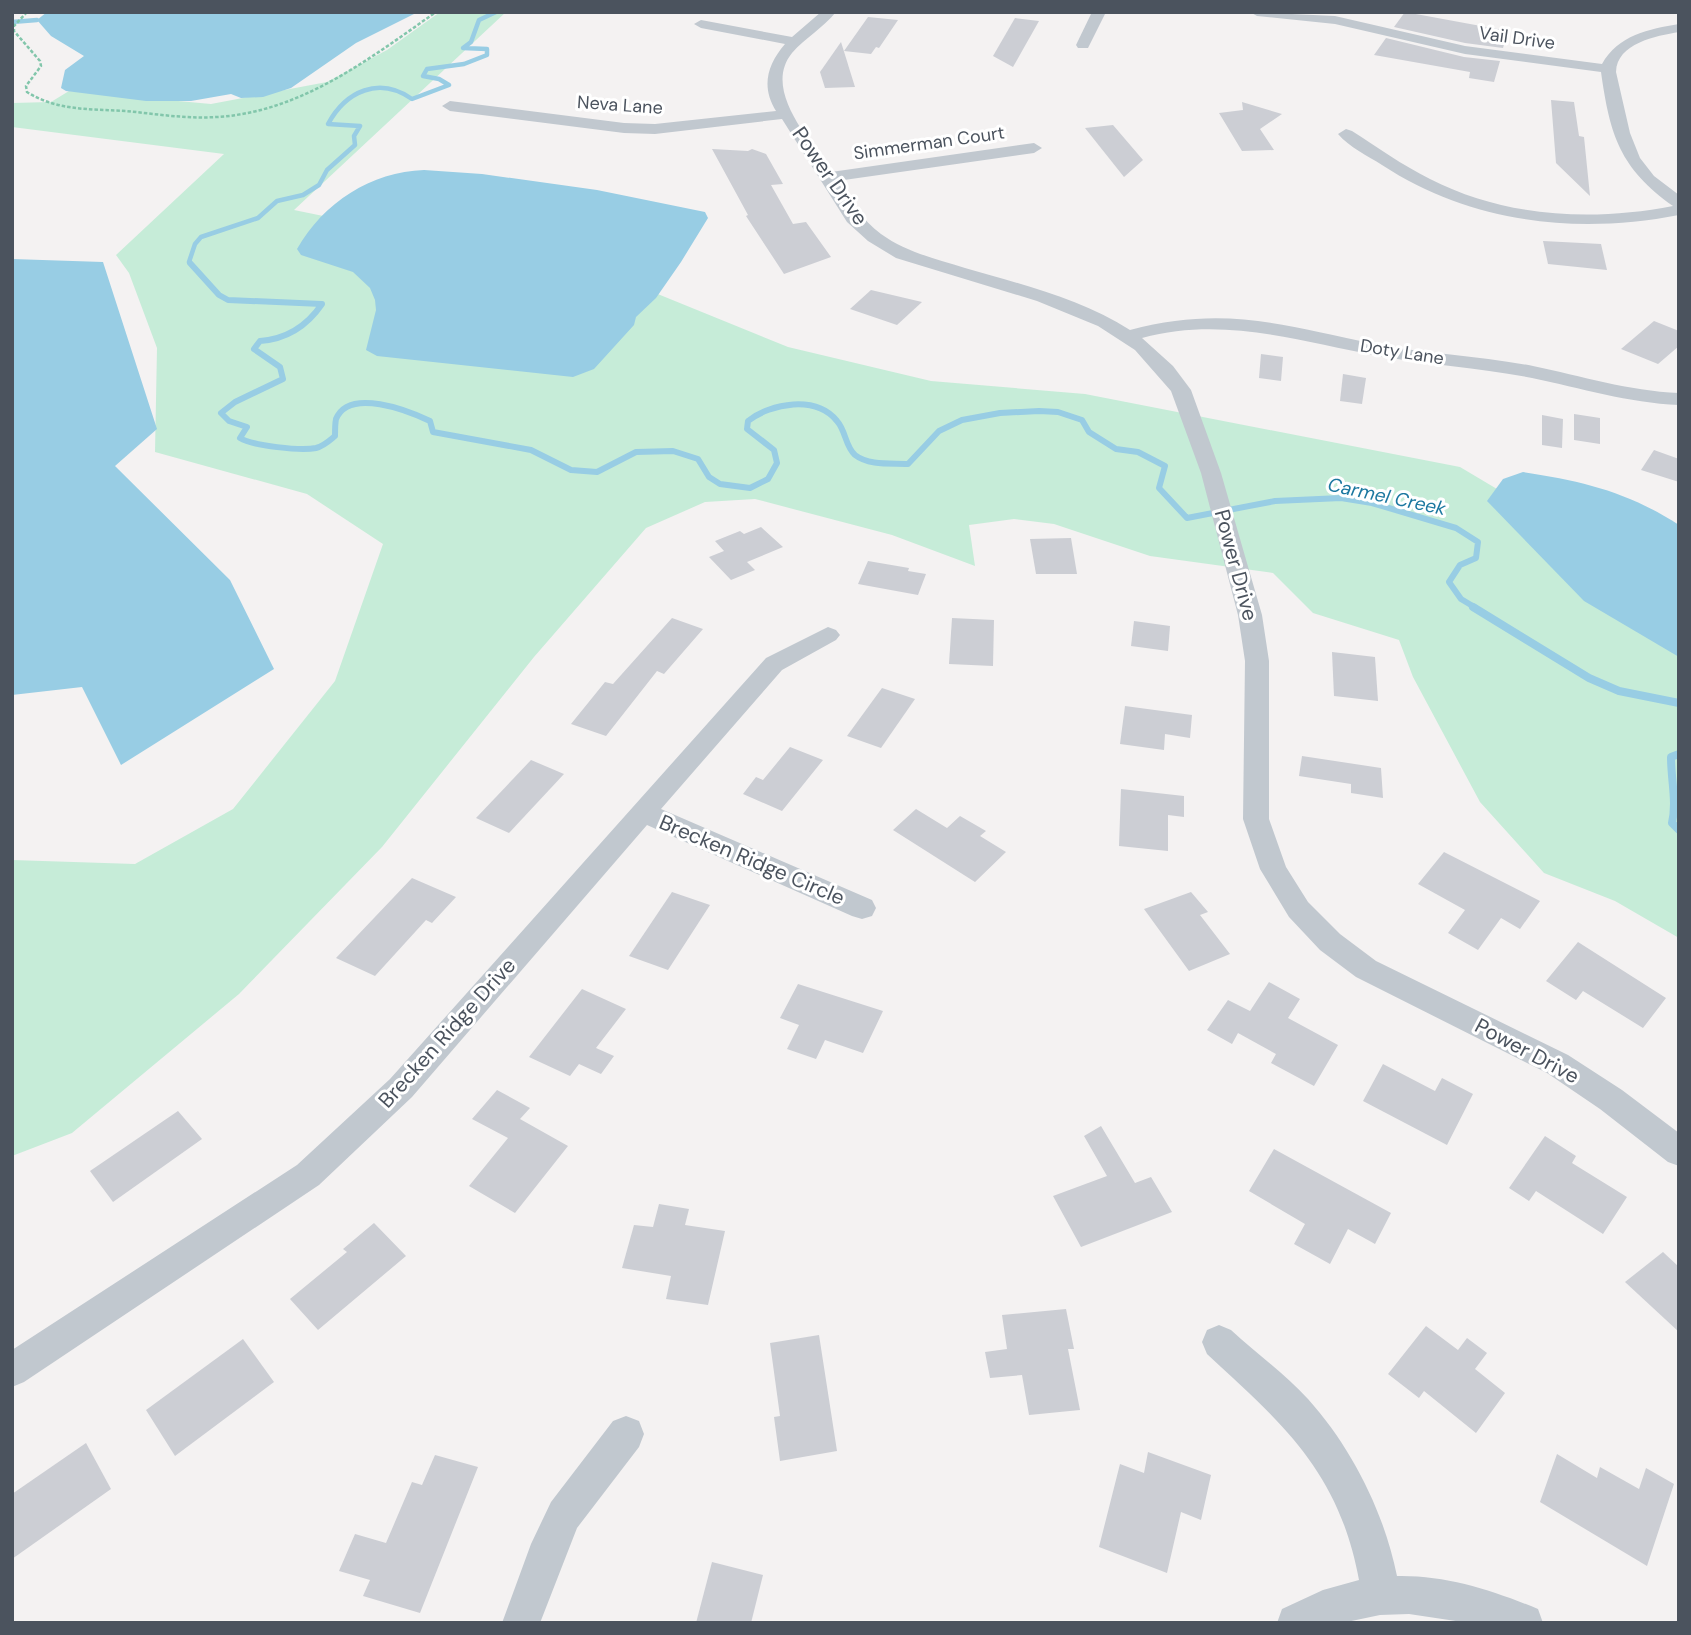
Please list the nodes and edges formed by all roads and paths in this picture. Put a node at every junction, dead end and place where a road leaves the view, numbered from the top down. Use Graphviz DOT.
graph roads {
  1 [pos="27,12"];
  2 [pos="436,12"];
  3 [pos="829,12"];
  4 [pos="1100,12"];
  5 [pos="1256,12"];
  6 [pos="701,24"];
  7 [pos="1679,28"];
  8 [pos="795,42"];
  9 [pos="1083,45"];
  10 [pos="1608,69"];
  11 [pos="450,106"];
  12 [pos="787,114"];
  13 [pos="1346,134"];
  14 [pos="1034,148"];
  15 [pos="829,177"];
  16 [pos="1679,203"];
  17 [pos="1679,210"];
  18 [pos="1127,336"];
  19 [pos="1679,399"];
  20 [pos="828,635"];
  21 [pos="642,812"];
  22 [pos="862,908"];
  23 [pos="1679,1152"];
  24 [pos="1219,1342"];
  25 [pos="12,1370"];
  26 [pos="626,1434"];
  27 [pos="1381,1594"];
  28 [pos="521,1623"];
  29 [pos="1296,1623"];
  30 [pos="1524,1623"];
  1 -- 2 [label="path"];
  3 -- 8 [label="street, Power Drive"];
  4 -- 9 [label="street"];
  5 -- 10 [label="street, Vail Drive"];
  6 -- 8 [label="street"];
  7 -- 10 [label="street"];
  8 -- 12 [label="street, Power Drive"];
  10 -- 16 [label="street"];
  11 -- 12 [label="street, Neva Lane"];
  12 -- 15 [label="street, Power Drive"];
  13 -- 17 [label="street"];
  14 -- 15 [label="street, Simmerman Court"];
  15 -- 18 [label="street, Power Drive"];
  18 -- 19 [label="street, Doty Lane"];
  18 -- 23 [label="street, Power Drive"];
  20 -- 21 [label="street, Brecken Ridge Drive"];
  21 -- 22 [label="street, Brecken Ridge Circle"];
  21 -- 25 [label="street, Brecken Ridge Drive"];
  24 -- 27 [label="street"];
  26 -- 28 [label="street"];
  27 -- 29 [label="street"];
  27 -- 30 [label="street"];
}
